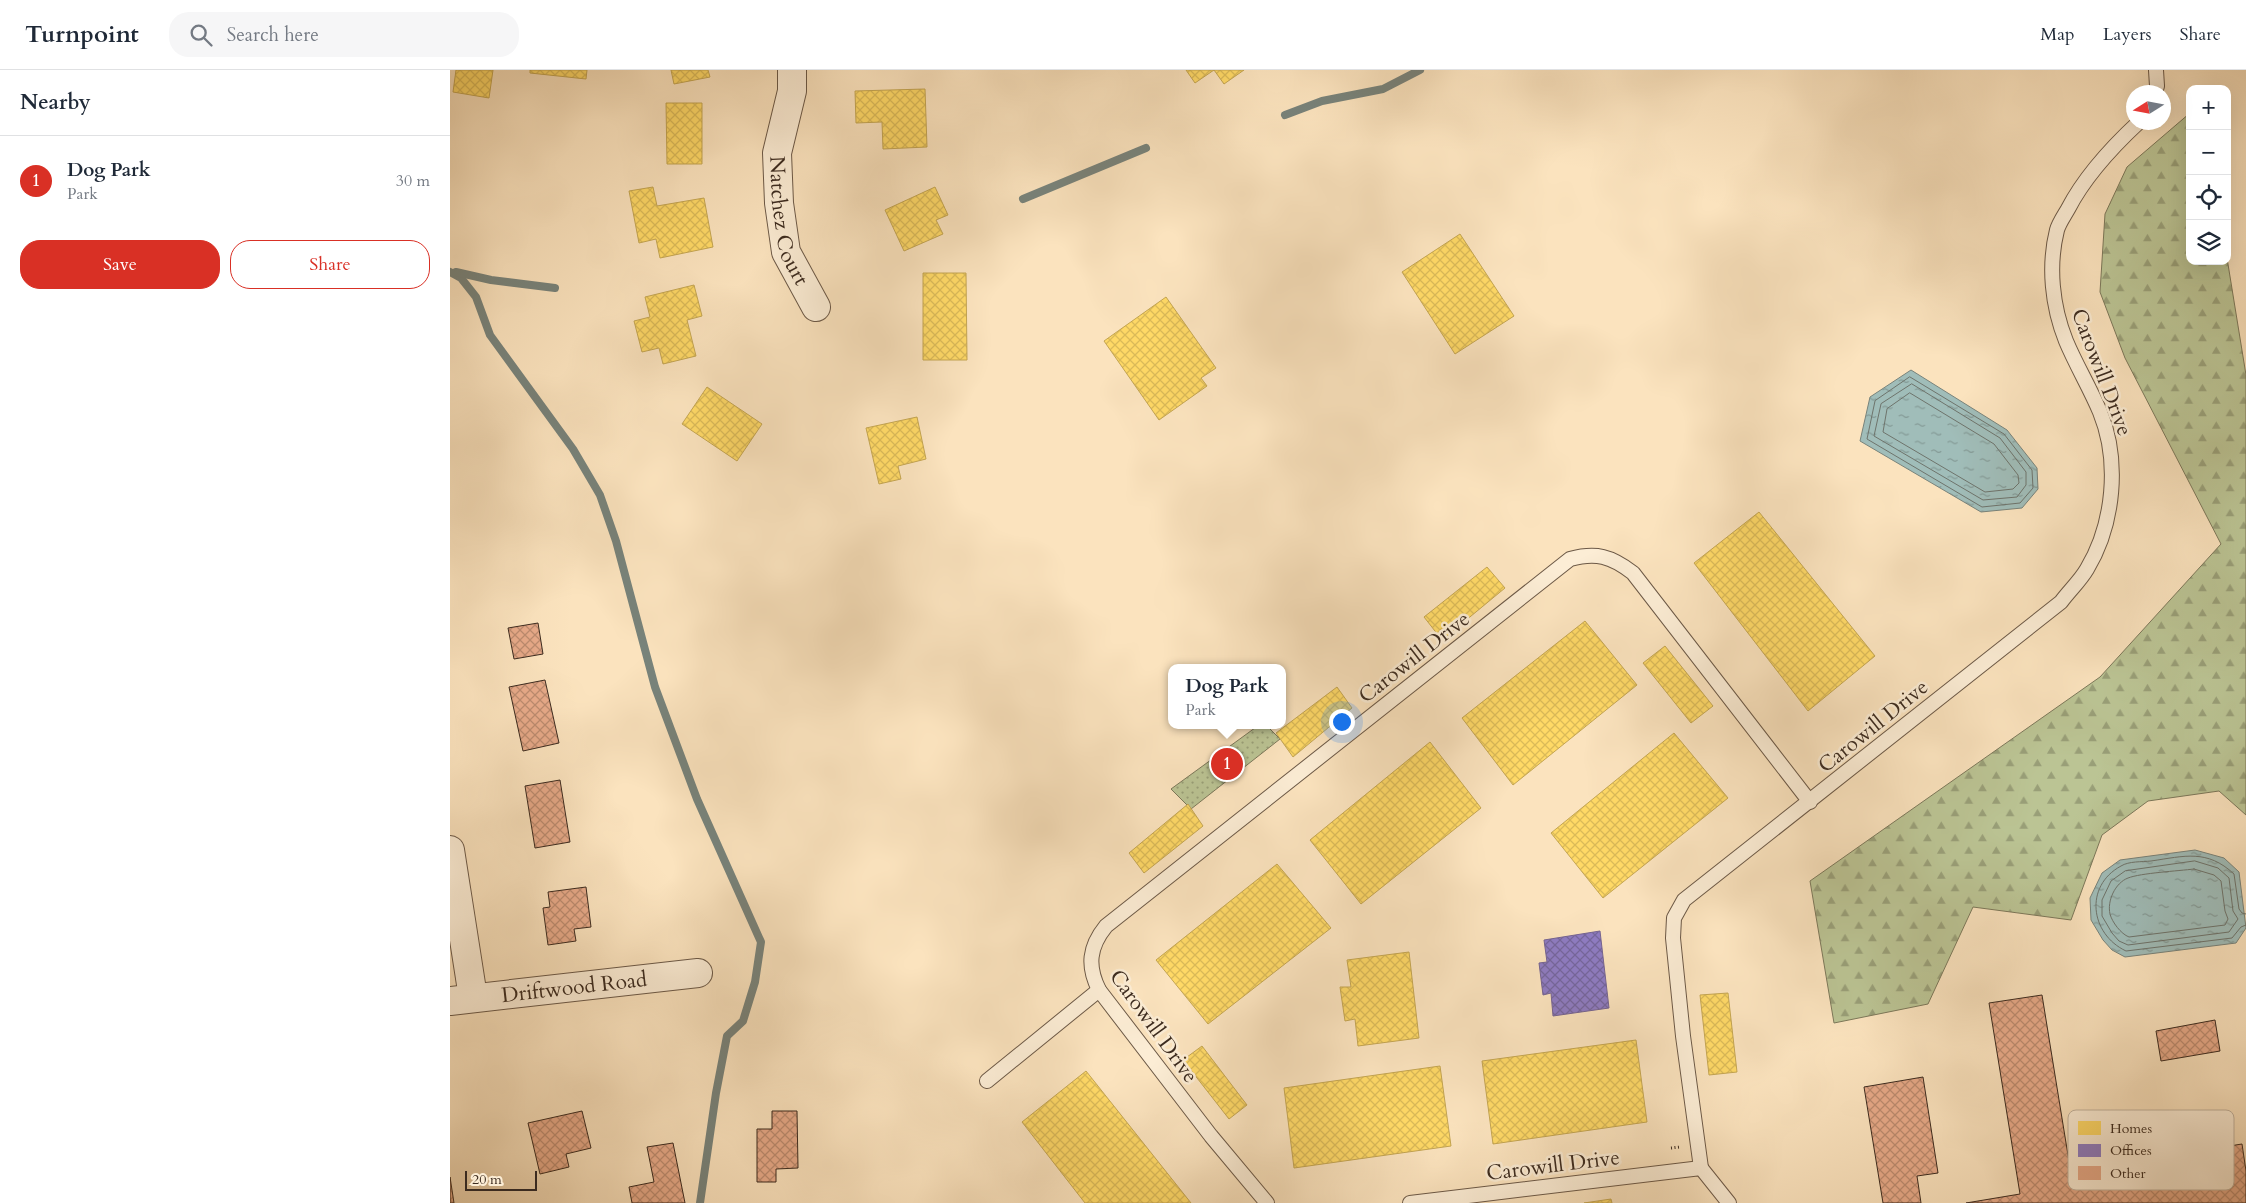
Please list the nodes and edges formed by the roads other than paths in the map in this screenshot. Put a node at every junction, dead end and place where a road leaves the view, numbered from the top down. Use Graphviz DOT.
graph roads {
  1 [pos="792,70"];
  2 [pos="2156,70"];
  3 [pos="2157,85"];
  4 [pos="2131,130"];
  5 [pos="816,307"];
  6 [pos="1810,802"];
  7 [pos="450,850"];
  8 [pos="698,973"];
  9 [pos="1099,990"];
  10 [pos="461,999"];
  11 [pos="987,1082"];
  12 [pos="1700,1168"];
  13 [pos="1267,1203"];
  14 [pos="1410,1203"];
  15 [pos="1729,1203"];
  1 -- 5 [label="street, Natchez Court"];
  2 -- 3 [label="lane"];
  4 -- 6 [label="lane, Carowill Drive"];
  6 -- 9 [label="lane, Carowill Drive"];
  6 -- 12 [label="lane, Carowill Drive"];
  7 -- 10 [label="street"];
  8 -- 10 [label="street, Driftwood Road"];
  9 -- 11 [label="lane"];
  9 -- 13 [label="lane, Carowill Drive"];
  12 -- 14 [label="lane, Carowill Drive"];
  12 -- 15 [label="lane"];
}
